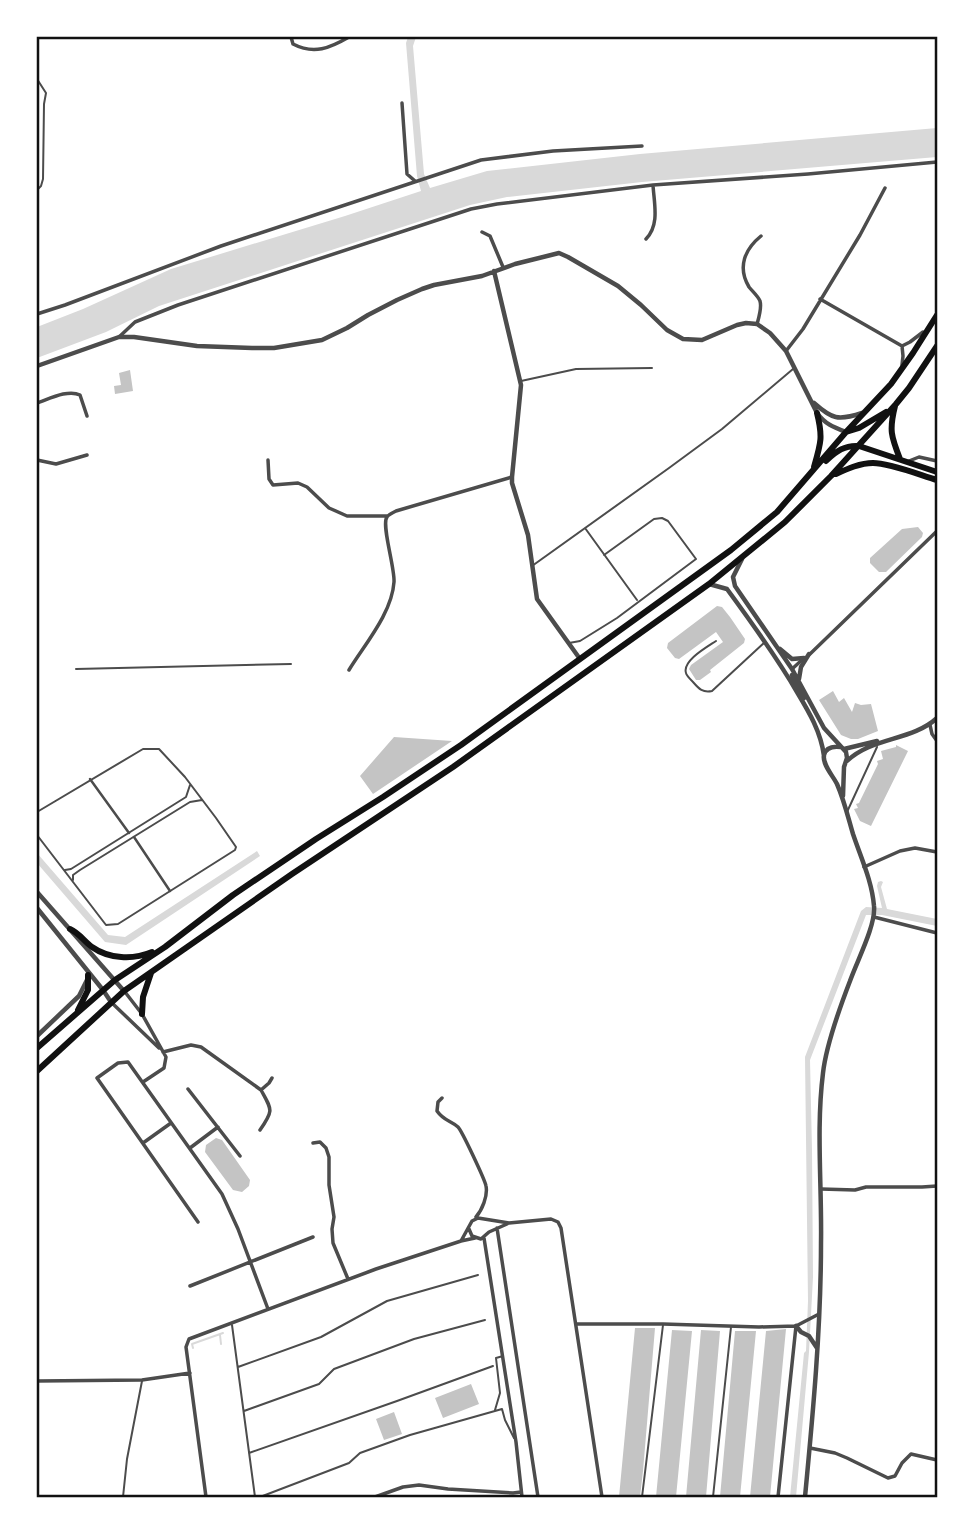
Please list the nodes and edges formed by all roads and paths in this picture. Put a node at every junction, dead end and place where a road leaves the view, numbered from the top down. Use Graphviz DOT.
graph roads {
  1 [pos="291,37"];
  2 [pos="349,37"];
  3 [pos="37,79"];
  4 [pos="402,103"];
  5 [pos="642,146"];
  6 [pos="937,162"];
  7 [pos="416,181"];
  8 [pos="653,185"];
  9 [pos="885,188"];
  10 [pos="37,190"];
  11 [pos="482,232"];
  12 [pos="761,236"];
  13 [pos="646,239"];
  14 [pos="503,267"];
  15 [pos="494,271"];
  16 [pos="820,299"];
  17 [pos="37,314"];
  18 [pos="937,315"];
  19 [pos="757,324"];
  20 [pos="930,327"];
  21 [pos="119,337"];
  22 [pos="902,346"];
  23 [pos="937,346"];
  24 [pos="786,351"];
  25 [pos="37,366"];
  26 [pos="652,368"];
  27 [pos="795,368"];
  28 [pos="902,370"];
  29 [pos="520,381"];
  30 [pos="810,400"];
  31 [pos="37,403"];
  32 [pos="896,404"];
  33 [pos="865,412"];
  34 [pos="817,413"];
  35 [pos="87,416"];
  36 [pos="846,432"];
  37 [pos="859,446"];
  38 [pos="87,455"];
  39 [pos="37,460"];
  40 [pos="268,460"];
  41 [pos="903,460"];
  42 [pos="937,461"];
  43 [pos="812,472"];
  44 [pos="937,472"];
  45 [pos="831,476"];
  46 [pos="512,477"];
  47 [pos="937,480"];
  48 [pos="387,516"];
  49 [pos="584,527"];
  50 [pos="937,531"];
  51 [pos="604,555"];
  52 [pos="742,559"];
  53 [pos="532,566"];
  54 [pos="709,584"];
  55 [pos="638,602"];
  56 [pos="716,641"];
  57 [pos="766,642"];
  58 [pos="568,643"];
  59 [pos="774,644"];
  60 [pos="807,656"];
  61 [pos="580,659"];
  62 [pos="291,664"];
  63 [pos="76,669"];
  64 [pos="792,669"];
  65 [pos="349,670"];
  66 [pos="799,680"];
  67 [pos="937,716"];
  68 [pos="812,719"];
  69 [pos="930,725"];
  70 [pos="937,741"];
  71 [pos="878,743"];
  72 [pos="842,748"];
  73 [pos="824,757"];
  74 [pos="846,762"];
  75 [pos="828,766"];
  76 [pos="90,779"];
  77 [pos="190,784"];
  78 [pos="843,798"];
  79 [pos="202,800"];
  80 [pos="37,812"];
  81 [pos="847,813"];
  82 [pos="129,833"];
  83 [pos="37,835"];
  84 [pos="134,837"];
  85 [pos="937,852"];
  86 [pos="864,867"];
  87 [pos="62,868"];
  88 [pos="72,881"];
  89 [pos="170,891"];
  90 [pos="37,892"];
  91 [pos="37,908"];
  92 [pos="874,917"];
  93 [pos="69,929"];
  94 [pos="937,933"];
  95 [pos="165,947"];
  96 [pos="81,961"];
  97 [pos="151,973"];
  98 [pos="88,975"];
  99 [pos="115,980"];
  100 [pos="103,990"];
  101 [pos="124,991"];
  102 [pos="111,1002"];
  103 [pos="75,1014"];
  104 [pos="142,1014"];
  105 [pos="37,1036"];
  106 [pos="37,1048"];
  107 [pos="163,1052"];
  108 [pos="37,1071"];
  109 [pos="272,1078"];
  110 [pos="143,1082"];
  111 [pos="188,1089"];
  112 [pos="261,1090"];
  113 [pos="442,1098"];
  114 [pos="171,1123"];
  115 [pos="218,1126"];
  116 [pos="260,1129"];
  117 [pos="143,1143"];
  118 [pos="313,1143"];
  119 [pos="190,1148"];
  120 [pos="240,1156"];
  121 [pos="937,1186"];
  122 [pos="821,1189"];
  123 [pos="475,1219"];
  124 [pos="485,1220"];
  125 [pos="198,1222"];
  126 [pos="509,1223"];
  127 [pos="470,1224"];
  128 [pos="497,1228"];
  129 [pos="489,1232"];
  130 [pos="313,1237"];
  131 [pos="475,1238"];
  132 [pos="485,1238"];
  133 [pos="461,1241"];
  134 [pos="250,1264"];
  135 [pos="478,1275"];
  136 [pos="348,1279"];
  137 [pos="190,1286"];
  138 [pos="268,1309"];
  139 [pos="820,1314"];
  140 [pos="485,1320"];
  141 [pos="232,1323"];
  142 [pos="576,1324"];
  143 [pos="663,1324"];
  144 [pos="731,1326"];
  145 [pos="796,1326"];
  146 [pos="818,1348"];
  147 [pos="503,1356"];
  148 [pos="493,1366"];
  149 [pos="238,1367"];
  150 [pos="190,1373"];
  151 [pos="142,1380"];
  152 [pos="37,1381"];
  153 [pos="244,1411"];
  154 [pos="495,1411"];
  155 [pos="516,1443"];
  156 [pos="810,1448"];
  157 [pos="249,1453"];
  158 [pos="937,1460"];
  159 [pos="448,1489"];
  160 [pos="521,1492"];
  161 [pos="123,1497"];
  162 [pos="206,1497"];
  163 [pos="255,1497"];
  164 [pos="260,1497"];
  165 [pos="375,1497"];
  166 [pos="446,1497"];
  167 [pos="522,1497"];
  168 [pos="538,1497"];
  169 [pos="602,1497"];
  170 [pos="642,1497"];
  171 [pos="713,1497"];
  172 [pos="778,1497"];
  173 [pos="804,1497"];
  1 -- 2 [label="street"];
  3 -- 10 [label="lane"];
  4 -- 7 [label="street"];
  5 -- 7 [label="street"];
  6 -- 8 [label="street"];
  7 -- 17 [label="street"];
  8 -- 13 [label="street"];
  8 -- 21 [label="street"];
  9 -- 16 [label="street"];
  11 -- 14 [label="street"];
  12 -- 19 [label="street"];
  14 -- 15 [label="street"];
  14 -- 19 [label="street"];
  15 -- 21 [label="street"];
  15 -- 29 [label="street"];
  16 -- 22 [label="street"];
  16 -- 24 [label="street"];
  18 -- 20 [label="main road"];
  19 -- 24 [label="street"];
  20 -- 22 [label="street"];
  20 -- 28 [label="main road"];
  21 -- 25 [label="street"];
  22 -- 28 [label="street"];
  23 -- 32 [label="main road"];
  24 -- 27 [label="street"];
  26 -- 29 [label="lane"];
  27 -- 30 [label="street"];
  27 -- 49 [label="lane"];
  28 -- 33 [label="main road"];
  29 -- 46 [label="street"];
  30 -- 33 [label="street"];
  30 -- 34 [label="street"];
  31 -- 35 [label="street"];
  32 -- 36 [label="main road"];
  32 -- 37 [label="main road"];
  32 -- 41 [label="main road"];
  33 -- 36 [label="main road"];
  34 -- 36 [label="street"];
  34 -- 43 [label="main road"];
  36 -- 43 [label="main road"];
  37 -- 41 [label="main road"];
  37 -- 43 [label="main road"];
  37 -- 45 [label="main road"];
  38 -- 39 [label="street"];
  40 -- 48 [label="street"];
  41 -- 42 [label="street"];
  41 -- 44 [label="main road"];
  43 -- 61 [label="main road"];
  45 -- 47 [label="main road"];
  45 -- 52 [label="main road"];
  46 -- 48 [label="street"];
  46 -- 53 [label="street"];
  48 -- 65 [label="street"];
  49 -- 51 [label="lane"];
  49 -- 53 [label="lane"];
  50 -- 60 [label="street"];
  51 -- 55 [label="lane"];
  51 -- 55 [label="lane"];
  52 -- 54 [label="main road"];
  52 -- 59 [label="street"];
  53 -- 58 [label="street"];
  54 -- 57 [label="street"];
  54 -- 97 [label="main road"];
  55 -- 58 [label="lane"];
  56 -- 57 [label="lane"];
  57 -- 68 [label="street"];
  58 -- 61 [label="street"];
  59 -- 60 [label="street"];
  59 -- 64 [label="street"];
  60 -- 64 [label="street"];
  60 -- 66 [label="street"];
  61 -- 95 [label="main road"];
  62 -- 63 [label="lane"];
  64 -- 66 [label="street"];
  64 -- 68 [label="street"];
  66 -- 72 [label="street"];
  67 -- 69 [label="street"];
  67 -- 72 [label="street"];
  68 -- 73 [label="street"];
  69 -- 70 [label="street"];
  69 -- 71 [label="street"];
  71 -- 74 [label="street"];
  71 -- 81 [label="lane"];
  72 -- 73 [label="street"];
  72 -- 74 [label="street"];
  73 -- 75 [label="street"];
  74 -- 75 [label="street"];
  74 -- 78 [label="street"];
  75 -- 78 [label="street"];
  76 -- 77 [label="lane"];
  76 -- 80 [label="lane"];
  76 -- 82 [label="street"];
  77 -- 79 [label="lane"];
  77 -- 82 [label="lane"];
  78 -- 81 [label="street"];
  79 -- 84 [label="lane"];
  79 -- 89 [label="lane"];
  81 -- 86 [label="street"];
  82 -- 87 [label="lane"];
  83 -- 87 [label="lane"];
  84 -- 88 [label="lane"];
  84 -- 89 [label="street"];
  85 -- 86 [label="street"];
  86 -- 92 [label="street"];
  87 -- 88 [label="lane"];
  88 -- 89 [label="lane"];
  90 -- 93 [label="street"];
  91 -- 96 [label="street"];
  92 -- 94 [label="street"];
  92 -- 122 [label="street"];
  93 -- 95 [label="main road"];
  93 -- 99 [label="street"];
  95 -- 99 [label="main road"];
  96 -- 98 [label="street"];
  96 -- 100 [label="street"];
  97 -- 101 [label="main road"];
  97 -- 104 [label="main road"];
  98 -- 103 [label="main road"];
  98 -- 105 [label="street"];
  99 -- 100 [label="main road"];
  99 -- 101 [label="street"];
  100 -- 102 [label="street"];
  100 -- 103 [label="main road"];
  101 -- 102 [label="main road"];
  101 -- 104 [label="street"];
  102 -- 107 [label="street"];
  102 -- 108 [label="main road"];
  103 -- 106 [label="main road"];
  104 -- 107 [label="street"];
  107 -- 110 [label="street"];
  107 -- 112 [label="street"];
  109 -- 112 [label="street"];
  110 -- 114 [label="street"];
  110 -- 117 [label="street"];
  111 -- 115 [label="street"];
  112 -- 116 [label="street"];
  113 -- 123 [label="street"];
  114 -- 117 [label="street"];
  114 -- 119 [label="street"];
  115 -- 119 [label="street"];
  115 -- 120 [label="street"];
  117 -- 125 [label="street"];
  118 -- 136 [label="street"];
  119 -- 134 [label="street"];
  121 -- 122 [label="street"];
  122 -- 139 [label="street"];
  123 -- 124 [label="street"];
  123 -- 127 [label="street"];
  124 -- 126 [label="street"];
  124 -- 129 [label="street"];
  126 -- 128 [label="street"];
  126 -- 142 [label="street"];
  127 -- 131 [label="street"];
  127 -- 133 [label="street"];
  128 -- 129 [label="street"];
  128 -- 168 [label="street"];
  129 -- 132 [label="street"];
  130 -- 134 [label="street"];
  131 -- 132 [label="street"];
  131 -- 133 [label="street"];
  132 -- 147 [label="street"];
  133 -- 136 [label="street"];
  134 -- 137 [label="street"];
  134 -- 138 [label="street"];
  135 -- 149 [label="lane"];
  136 -- 138 [label="street"];
  138 -- 141 [label="street"];
  139 -- 145 [label="street"];
  139 -- 146 [label="street"];
  140 -- 153 [label="lane"];
  141 -- 149 [label="lane"];
  141 -- 150 [label="street"];
  142 -- 143 [label="street"];
  142 -- 169 [label="street"];
  143 -- 144 [label="street"];
  143 -- 170 [label="lane"];
  144 -- 145 [label="street"];
  144 -- 171 [label="lane"];
  145 -- 146 [label="street"];
  145 -- 172 [label="street"];
  146 -- 156 [label="street"];
  147 -- 154 [label="lane"];
  147 -- 155 [label="street"];
  148 -- 157 [label="lane"];
  149 -- 153 [label="lane"];
  150 -- 151 [label="street"];
  150 -- 162 [label="street"];
  151 -- 152 [label="street"];
  151 -- 161 [label="lane"];
  153 -- 157 [label="lane"];
  154 -- 155 [label="lane"];
  154 -- 164 [label="lane"];
  155 -- 160 [label="street"];
  156 -- 158 [label="street"];
  156 -- 173 [label="street"];
  157 -- 163 [label="lane"];
  159 -- 160 [label="street"];
  159 -- 165 [label="street"];
  159 -- 166 [label="street"];
  160 -- 167 [label="street"];
}
